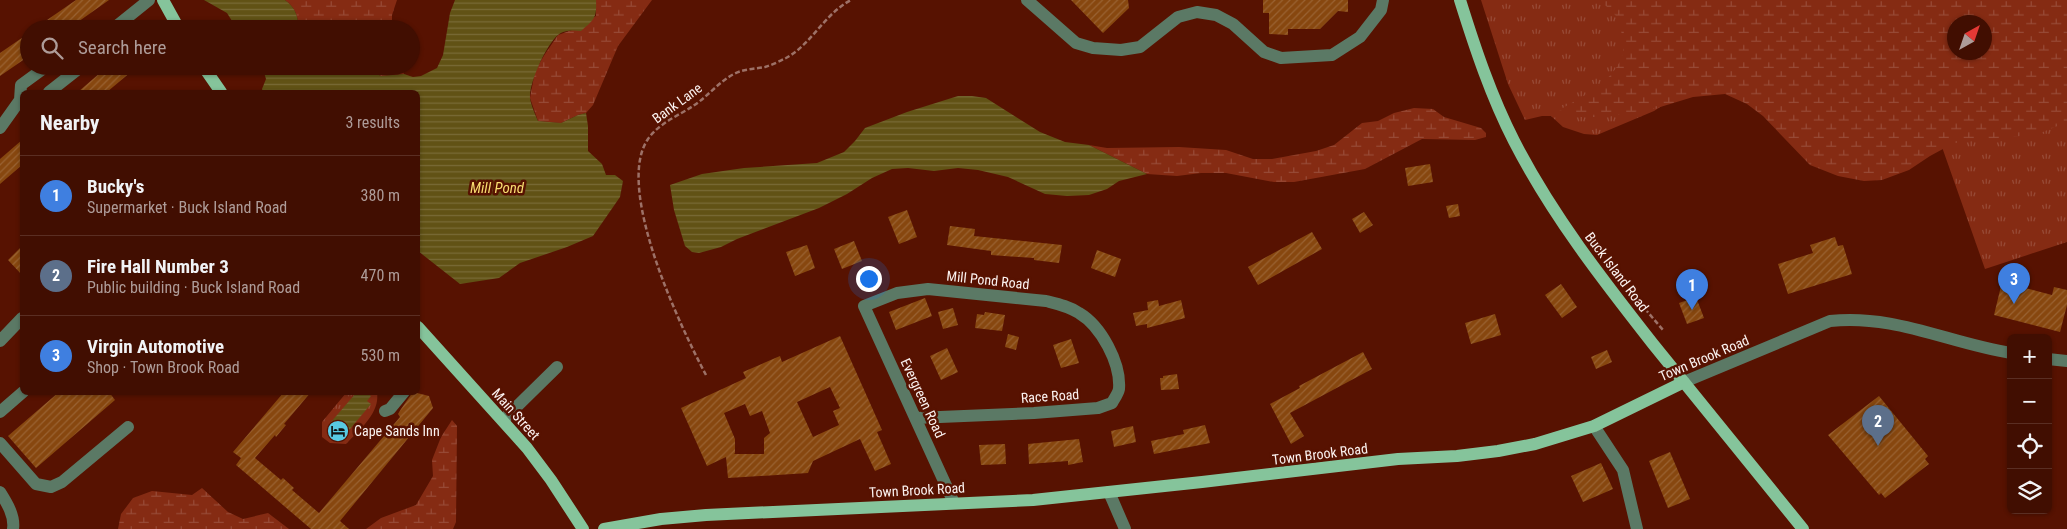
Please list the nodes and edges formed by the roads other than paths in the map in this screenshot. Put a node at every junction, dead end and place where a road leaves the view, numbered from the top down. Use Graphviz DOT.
graph roads {
  1 [pos="149,0"];
  2 [pos="163,0"];
  3 [pos="1027,0"];
  4 [pos="1383,0"];
  5 [pos="1460,0"];
  6 [pos="124,20"];
  7 [pos="174,20"];
  8 [pos="35,75"];
  9 [pos="71,75"];
  10 [pos="210,75"];
  11 [pos="21,90"];
  12 [pos="52,90"];
  13 [pos="221,90"];
  14 [pos="20,101"];
  15 [pos="0,128"];
  16 [pos="864,306"];
  17 [pos="20,320"];
  18 [pos="420,329"];
  19 [pos="1101,334"];
  20 [pos="0,341"];
  21 [pos="2007,352"];
  22 [pos="2052,359"];
  23 [pos="2067,361"];
  24 [pos="558,368"];
  25 [pos="1684,382"];
  26 [pos="20,395"];
  27 [pos="402,395"];
  28 [pos="385,411"];
  29 [pos="0,412"];
  30 [pos="916,418"];
  31 [pos="502,420"];
  32 [pos="1594,426"];
  33 [pos="128,427"];
  34 [pos="0,443"];
  35 [pos="0,492"];
  36 [pos="1109,492"];
  37 [pos="954,503"];
  38 [pos="13,528"];
  39 [pos="582,529"];
  40 [pos="604,529"];
  41 [pos="1125,529"];
  42 [pos="1637,529"];
  43 [pos="1803,529"];
  1 -- 6 [label="street"];
  2 -- 7 [label="main road"];
  3 -- 4 [label="street"];
  5 -- 25 [label="main road, Buck Island Road"];
  8 -- 11 [label="street"];
  9 -- 12 [label="street"];
  10 -- 13 [label="main road"];
  14 -- 15 [label="street"];
  16 -- 19 [label="street, Mill Pond Road"];
  16 -- 30 [label="street, Evergreen Road"];
  17 -- 20 [label="street"];
  18 -- 31 [label="main road, Main Street"];
  19 -- 30 [label="street, Race Road"];
  21 -- 25 [label="street, Town Brook Road"];
  22 -- 23 [label="street"];
  24 -- 31 [label="street"];
  25 -- 32 [label="main road, Town Brook Road"];
  25 -- 43 [label="main road, Buck Island Road"];
  26 -- 29 [label="street"];
  27 -- 28 [label="street"];
  30 -- 37 [label="street, Evergreen Road"];
  31 -- 39 [label="main road, Main Street"];
  32 -- 36 [label="main road, Town Brook Road"];
  32 -- 42 [label="street"];
  33 -- 34 [label="street"];
  35 -- 38 [label="street"];
  36 -- 37 [label="main road, Town Brook Road"];
  36 -- 41 [label="street"];
  37 -- 40 [label="main road, Town Brook Road"];
}
